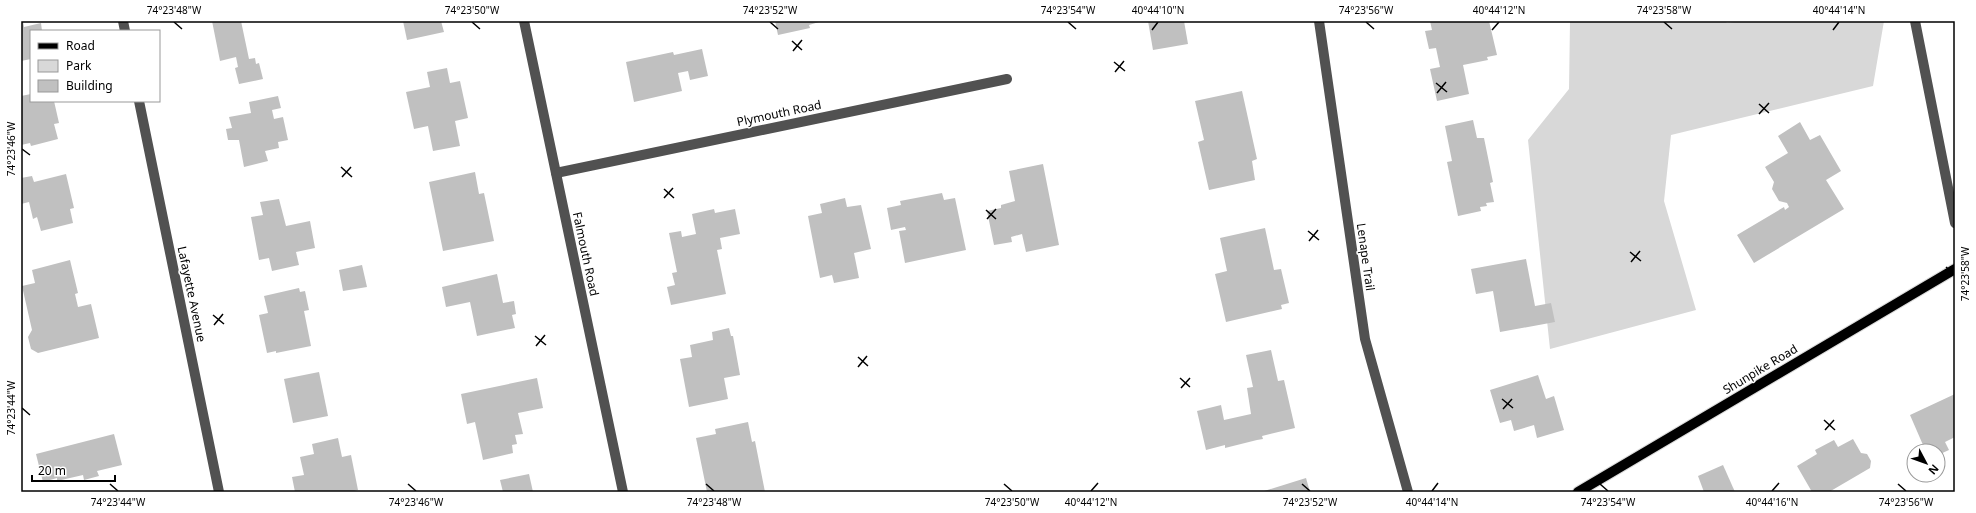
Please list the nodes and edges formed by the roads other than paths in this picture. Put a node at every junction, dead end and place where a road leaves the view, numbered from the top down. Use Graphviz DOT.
graph roads {
  1 [pos="524,21"];
  2 [pos="1319,21"];
  3 [pos="1915,21"];
  4 [pos="1007,79"];
  5 [pos="139,102"];
  6 [pos="556,173"];
  7 [pos="1955,224"];
  8 [pos="1955,269"];
  9 [pos="219,492"];
  10 [pos="623,492"];
  11 [pos="1408,492"];
  12 [pos="1578,492"];
  1 -- 6 [label="street, Falmouth Road"];
  2 -- 11 [label="street, Lenape Trail"];
  3 -- 7 [label="street"];
  4 -- 6 [label="street, Plymouth Road"];
  5 -- 9 [label="street, Lafayette Avenue"];
  6 -- 10 [label="street, Falmouth Road"];
  8 -- 12 [label="main road, Shunpike Road"];
}
